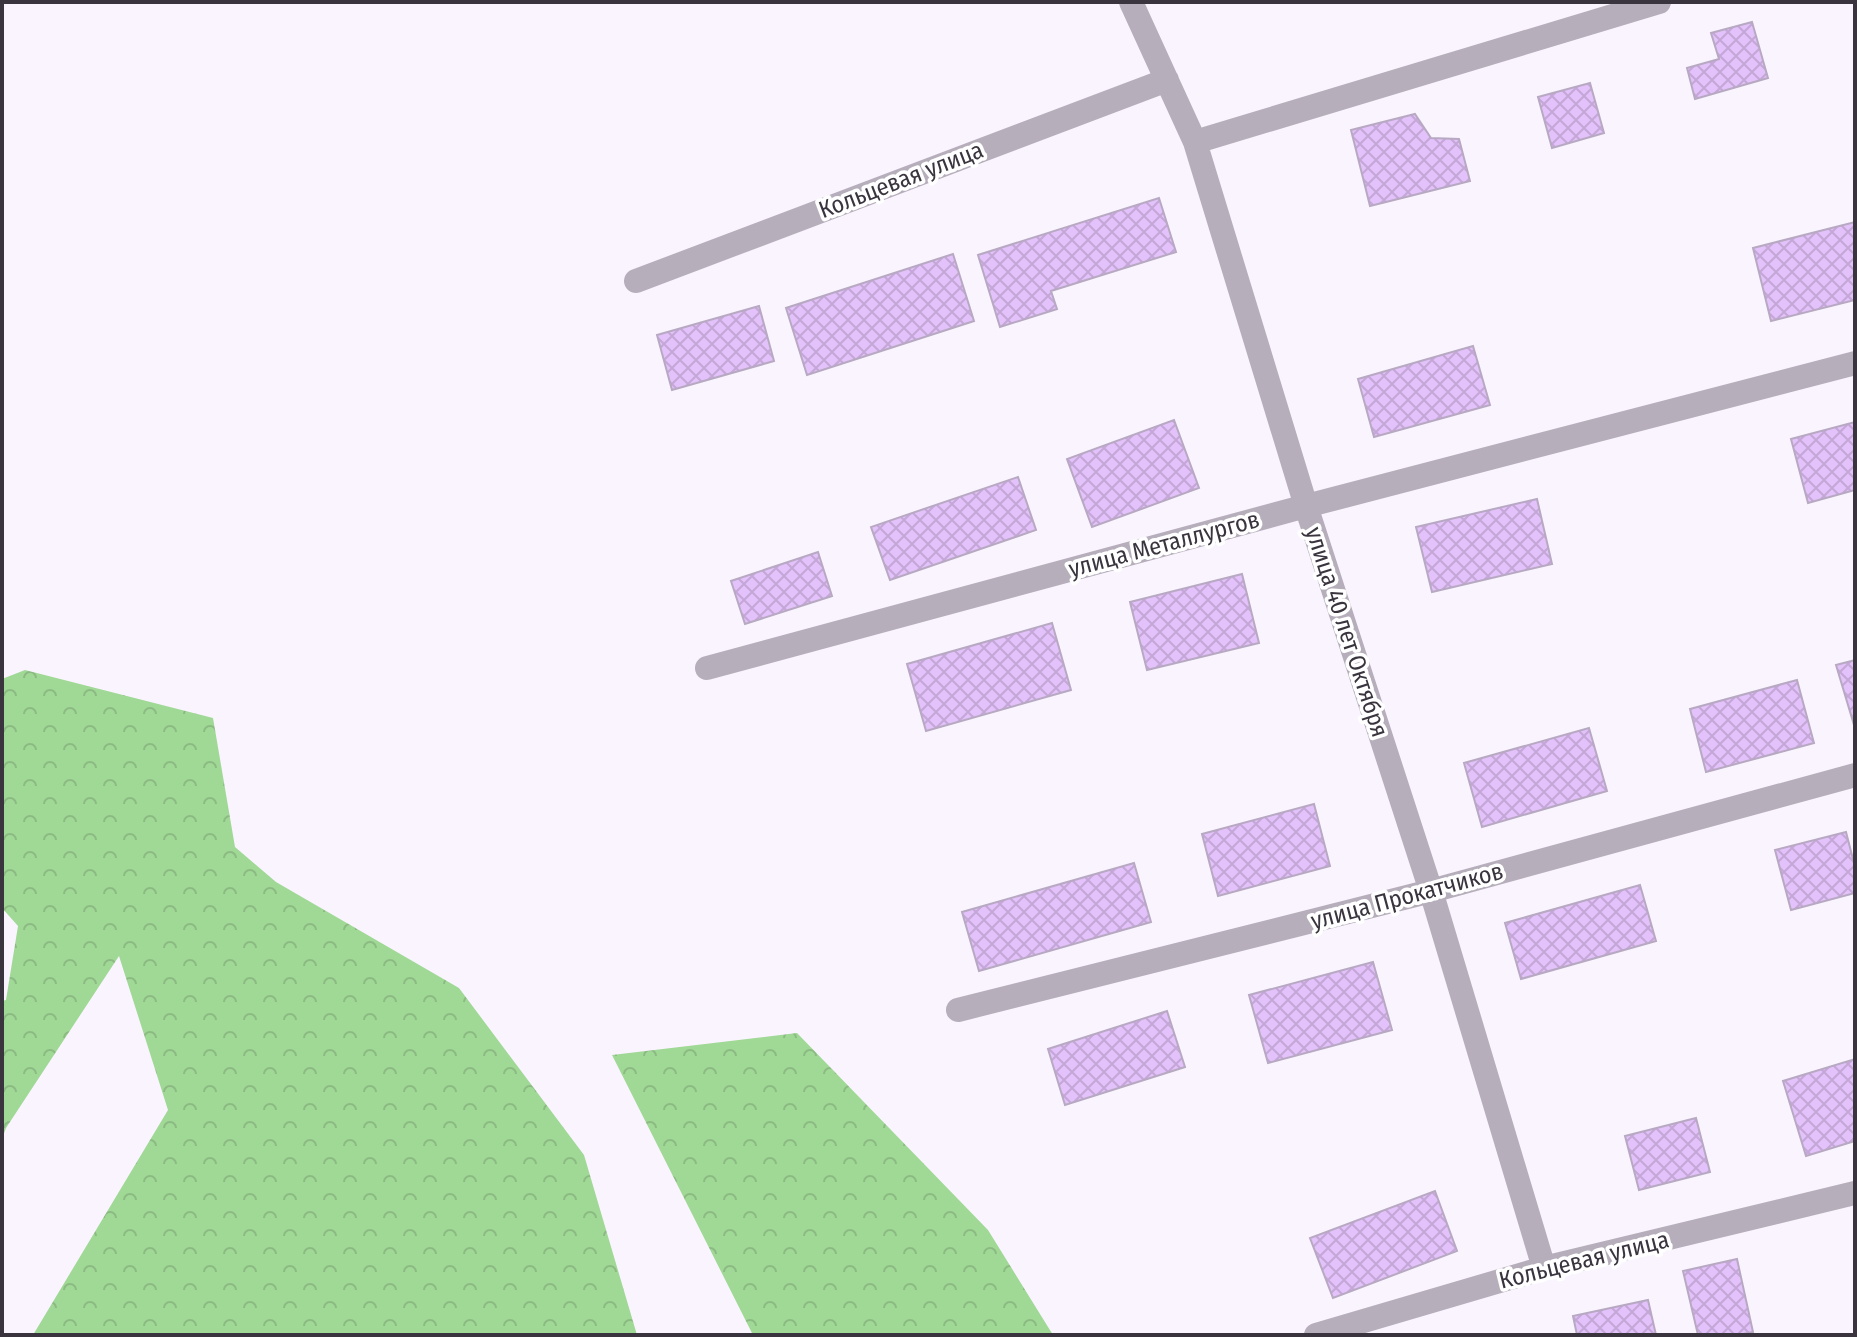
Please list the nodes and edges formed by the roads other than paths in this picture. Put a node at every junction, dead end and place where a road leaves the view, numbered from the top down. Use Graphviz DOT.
graph roads {
  1 [pos="1131,2"];
  2 [pos="1659,2"];
  3 [pos="1167,80"];
  4 [pos="1195,142"];
  5 [pos="636,281"];
  6 [pos="1855,363"];
  7 [pos="1306,506"];
  8 [pos="707,668"];
  9 [pos="1855,775"];
  10 [pos="1431,891"];
  11 [pos="958,1010"];
  12 [pos="1855,1193"];
  13 [pos="1544,1268"];
  14 [pos="1316,1335"];
  1 -- 3 [label="street, улица 40 лет Октября"];
  2 -- 4 [label="street"];
  3 -- 4 [label="street, улица 40 лет Октября"];
  3 -- 5 [label="street, Кольцевая улица"];
  4 -- 7 [label="street, улица 40 лет Октября"];
  6 -- 7 [label="street, улица Металлургов"];
  7 -- 8 [label="street, улица Металлургов"];
  7 -- 10 [label="street, улица 40 лет Октября"];
  9 -- 10 [label="street, улица Прокатчиков"];
  10 -- 11 [label="street, улица Прокатчиков"];
  10 -- 13 [label="street, улица 40 лет Октября"];
  12 -- 13 [label="street, Кольцевая улица"];
  13 -- 14 [label="street, Кольцевая улица"];
}
